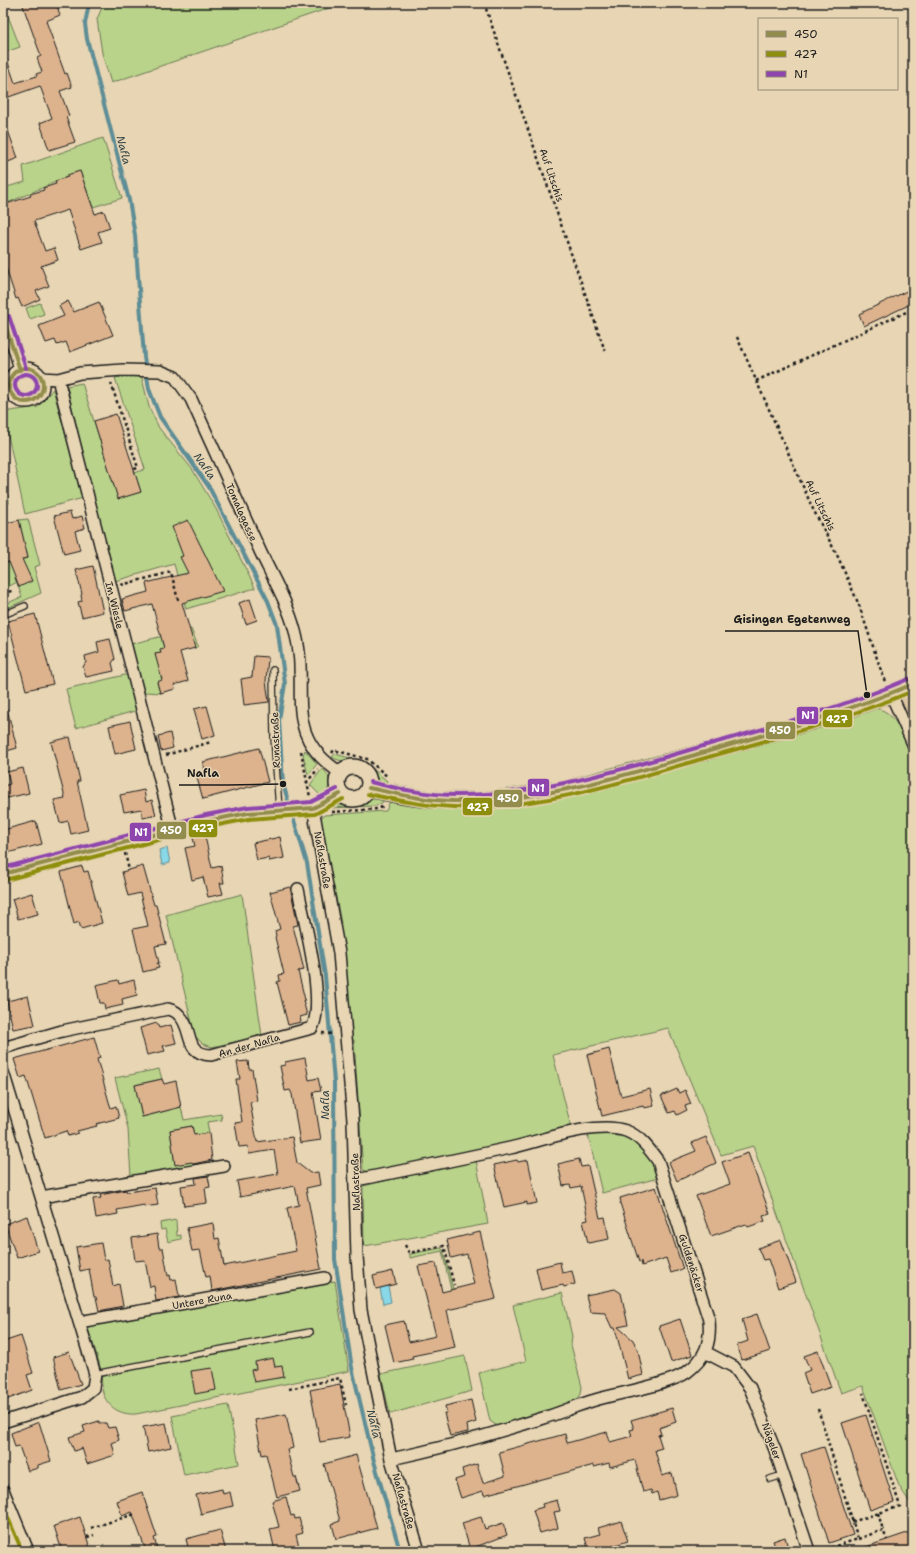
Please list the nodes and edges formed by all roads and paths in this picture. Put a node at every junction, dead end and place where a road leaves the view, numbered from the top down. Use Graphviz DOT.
graph roads {
  1 [pos="484,3"];
  2 [pos="913,309"];
  3 [pos="3,318"];
  4 [pos="737,337"];
  5 [pos="606,351"];
  6 [pos="20,370"];
  7 [pos="107,371"];
  8 [pos="41,378"];
  9 [pos="58,379"];
  10 [pos="756,381"];
  11 [pos="7,395"];
  12 [pos="134,470"];
  13 [pos="111,587"];
  14 [pos="14,590"];
  15 [pos="3,594"];
  16 [pos="178,600"];
  17 [pos="25,606"];
  18 [pos="3,615"];
  19 [pos="273,670"];
  20 [pos="913,684"];
  21 [pos="878,686"];
  22 [pos="888,689"];
  23 [pos="210,742"];
  24 [pos="301,744"];
  25 [pos="913,744"];
  26 [pos="330,754"];
  27 [pos="154,759"];
  28 [pos="318,770"];
  29 [pos="340,773"];
  30 [pos="391,779"];
  31 [pos="306,783"];
  32 [pos="369,788"];
  33 [pos="309,792"];
  34 [pos="340,794"];
  35 [pos="386,802"];
  36 [pos="313,808"];
  37 [pos="283,810"];
  38 [pos="327,810"];
  39 [pos="173,831"];
  40 [pos="124,848"];
  41 [pos="129,870"];
  42 [pos="3,874"];
  43 [pos="298,889"];
  44 [pos="338,1033"];
  45 [pos="324,1035"];
  46 [pos="3,1048"];
  47 [pos="3,1072"];
  48 [pos="224,1166"];
  49 [pos="356,1180"];
  50 [pos="41,1197"];
  51 [pos="405,1245"];
  52 [pos="325,1278"];
  53 [pos="454,1285"];
  54 [pos="79,1322"];
  55 [pos="310,1332"];
  56 [pos="706,1352"];
  57 [pos="95,1374"];
  58 [pos="290,1389"];
  59 [pos="863,1394"];
  60 [pos="346,1405"];
  61 [pos="818,1410"];
  62 [pos="3,1422"];
  63 [pos="877,1436"];
  64 [pos="873,1438"];
  65 [pos="391,1459"];
  66 [pos="836,1469"];
  67 [pos="832,1470"];
  68 [pos="783,1475"];
  69 [pos="770,1479"];
  70 [pos="891,1479"];
  71 [pos="887,1480"];
  72 [pos="3,1490"];
  73 [pos="849,1512"];
  74 [pos="846,1513"];
  75 [pos="878,1513"];
  76 [pos="136,1514"];
  77 [pos="852,1522"];
  78 [pos="92,1528"];
  79 [pos="884,1530"];
  80 [pos="94,1535"];
  81 [pos="87,1537"];
  82 [pos="858,1539"];
  83 [pos="887,1540"];
  84 [pos="28,1551"];
  85 [pos="419,1551"];
  86 [pos="809,1551"];
  87 [pos="820,1551"];
  1 -- 5 [label="path, Auf Litschis"];
  2 -- 10 [label="path"];
  3 -- 6 [label="street"];
  4 -- 10 [label="path, Auf Litschis"];
  6 -- 8 [label="street"];
  6 -- 11 [label="street"];
  7 -- 9 [label="street, Tomalagasse"];
  7 -- 12 [label="path"];
  7 -- 29 [label="street, Tomalagasse"];
  8 -- 9 [label="street, Tomalagasse"];
  8 -- 11 [label="street"];
  9 -- 13 [label="street, Im Wiesle"];
  10 -- 22 [label="path, Auf Litschis"];
  13 -- 16 [label="path"];
  13 -- 27 [label="street, Im Wiesle"];
  14 -- 15 [label="path"];
  17 -- 18 [label="lane"];
  19 -- 37 [label="lane, Runastraße"];
  20 -- 22 [label="street"];
  21 -- 22 [label="path"];
  22 -- 25 [label="street"];
  22 -- 32 [label="street"];
  23 -- 27 [label="path"];
  24 -- 31 [label="path"];
  26 -- 30 [label="path"];
  27 -- 39 [label="street, Im Wiesle"];
  28 -- 31 [label="path"];
  29 -- 32 [label="street"];
  29 -- 34 [label="street"];
  31 -- 33 [label="path"];
  32 -- 34 [label="street"];
  34 -- 36 [label="street"];
  35 -- 38 [label="path"];
  36 -- 37 [label="street"];
  36 -- 49 [label="street, Naflastraße"];
  37 -- 39 [label="street"];
  39 -- 42 [label="street"];
  40 -- 41 [label="path"];
  43 -- 46 [label="street, An der Nafla"];
  44 -- 45 [label="path"];
  47 -- 50 [label="street"];
  48 -- 50 [label="street"];
  49 -- 56 [label="street, Guldenäcker"];
  49 -- 65 [label="street, Naflastraße"];
  50 -- 54 [label="street"];
  51 -- 53 [label="path"];
  52 -- 54 [label="street, Untere Runa"];
  54 -- 57 [label="street"];
  55 -- 57 [label="lane"];
  56 -- 65 [label="street"];
  56 -- 68 [label="street, Nägeler"];
  57 -- 62 [label="street"];
  58 -- 60 [label="path"];
  59 -- 63 [label="path"];
  61 -- 66 [label="path"];
  63 -- 64 [label="path"];
  63 -- 70 [label="path"];
  65 -- 85 [label="street, Naflastraße"];
  66 -- 67 [label="path"];
  66 -- 73 [label="path"];
  68 -- 69 [label="lane"];
  68 -- 86 [label="street, Nägeler"];
  70 -- 71 [label="path"];
  70 -- 75 [label="path"];
  72 -- 84 [label="street"];
  73 -- 74 [label="path"];
  73 -- 77 [label="path"];
  75 -- 77 [label="path"];
  75 -- 79 [label="path"];
  76 -- 78 [label="path"];
  77 -- 82 [label="path"];
  79 -- 82 [label="path"];
  79 -- 83 [label="path"];
  80 -- 81 [label="path"];
  82 -- 87 [label="path"];
}
